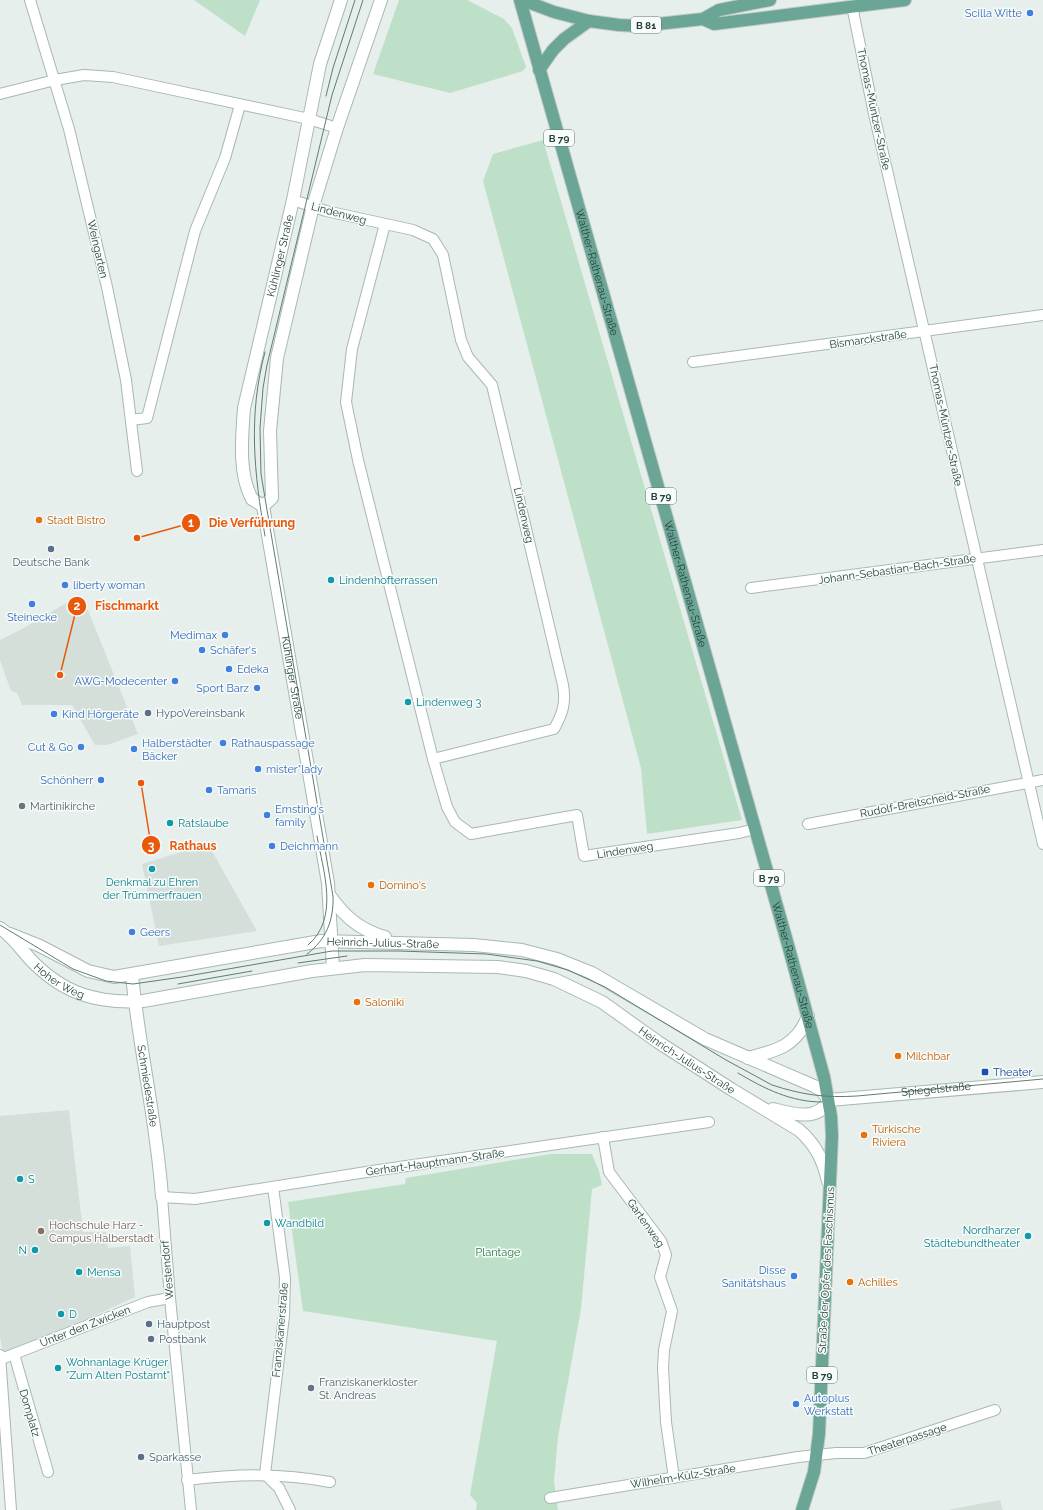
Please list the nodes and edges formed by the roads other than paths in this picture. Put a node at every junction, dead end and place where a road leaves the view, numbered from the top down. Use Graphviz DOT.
graph roads {
  1 [pos="30,0"];
  2 [pos="341,0"];
  3 [pos="381,0"];
  4 [pos="521,0"];
  5 [pos="766,0"];
  6 [pos="905,0"];
  7 [pos="852,6"];
  8 [pos="766,17"];
  9 [pos="704,20"];
  10 [pos="589,21"];
  11 [pos="540,70"];
  12 [pos="55,80"];
  13 [pos="0,94"];
  14 [pos="240,105"];
  15 [pos="309,119"];
  16 [pos="337,128"];
  17 [pos="293,200"];
  18 [pos="313,206"];
  19 [pos="385,224"];
  20 [pos="1043,316"];
  21 [pos="925,331"];
  22 [pos="693,362"];
  23 [pos="130,420"];
  24 [pos="136,471"];
  25 [pos="263,506"];
  26 [pos="1043,550"];
  27 [pos="976,558"];
  28 [pos="751,588"];
  29 [pos="433,759"];
  30 [pos="1043,780"];
  31 [pos="1028,781"];
  32 [pos="808,824"];
  33 [pos="756,829"];
  34 [pos="1043,844"];
  35 [pos="330,896"];
  36 [pos="2,930"];
  37 [pos="332,940"];
  38 [pos="399,942"];
  39 [pos="333,968"];
  40 [pos="132,975"];
  41 [pos="134,1002"];
  42 [pos="808,1016"];
  43 [pos="748,1058"];
  44 [pos="1043,1082"];
  45 [pos="829,1100"];
  46 [pos="751,1101"];
  47 [pos="709,1122"];
  48 [pos="603,1137"];
  49 [pos="273,1187"];
  50 [pos="830,1188"];
  51 [pos="162,1197"];
  52 [pos="170,1298"];
  53 [pos="14,1354"];
  54 [pos="0,1357"];
  55 [pos="995,1410"];
  56 [pos="817,1454"];
  57 [pos="48,1472"];
  58 [pos="265,1474"];
  59 [pos="674,1478"];
  60 [pos="187,1480"];
  61 [pos="330,1482"];
  62 [pos="550,1498"];
  63 [pos="10,1510"];
  64 [pos="191,1510"];
  65 [pos="290,1510"];
  66 [pos="802,1510"];
  1 -- 12 [label="street, Weingarten"];
  2 -- 15 [label="street, Kühlinger Straße"];
  3 -- 16 [label="street, Kühlinger Straße"];
  4 -- 10 [label="main road, B 81"];
  4 -- 11 [label="main road, Walther-Rathenau-Straße / B 79"];
  5 -- 8 [label="street"];
  5 -- 9 [label="main road, B 81"];
  6 -- 7 [label="main road, B 81"];
  7 -- 8 [label="main road, B 81"];
  7 -- 21 [label="street, Thomas-Müntzer-Straße"];
  8 -- 9 [label="main road, B 81"];
  9 -- 10 [label="main road, B 81"];
  10 -- 11 [label="main road"];
  11 -- 33 [label="main road, Walther-Rathenau-Straße / B 79"];
  12 -- 13 [label="street"];
  12 -- 14 [label="street"];
  12 -- 23 [label="street, Weingarten"];
  14 -- 15 [label="street"];
  14 -- 23 [label="street"];
  15 -- 16 [label="street"];
  15 -- 17 [label="street, Kühlinger Straße"];
  16 -- 18 [label="street, Kühlinger Straße"];
  17 -- 18 [label="street, Lindenweg"];
  17 -- 25 [label="street, Kühlinger Straße"];
  18 -- 19 [label="street, Lindenweg"];
  18 -- 25 [label="street, Kühlinger Straße"];
  19 -- 29 [label="street, Lindenweg"];
  19 -- 29 [label="street, Lindenweg"];
  20 -- 21 [label="street, Bismarckstraße"];
  21 -- 22 [label="street, Bismarckstraße"];
  21 -- 27 [label="street, Thomas-Müntzer-Straße"];
  23 -- 24 [label="street, Weingarten"];
  25 -- 35 [label="street, Kühlinger Straße"];
  26 -- 27 [label="street, Johann-Sebastian-Bach-Straße"];
  27 -- 28 [label="street, Johann-Sebastian-Bach-Straße"];
  27 -- 31 [label="street, Thomas-Müntzer-Straße"];
  29 -- 33 [label="street, Lindenweg"];
  30 -- 31 [label="street, Rudolf-Breitscheid-Straße"];
  31 -- 32 [label="street, Rudolf-Breitscheid-Straße"];
  31 -- 34 [label="street, Thomas-Müntzer-Straße"];
  33 -- 42 [label="main road, Walther-Rathenau-Straße / B 79"];
  35 -- 37 [label="street, Kühlinger Straße"];
  35 -- 38 [label="street"];
  36 -- 40 [label="street, Heinrich-Julius-Straße"];
  36 -- 41 [label="street, Hoher Weg"];
  37 -- 38 [label="street, Heinrich-Julius-Straße"];
  37 -- 39 [label="street, Kühlinger Straße"];
  37 -- 40 [label="street, Heinrich-Julius-Straße"];
  38 -- 43 [label="street, Heinrich-Julius-Straße"];
  39 -- 41 [label="street, Heinrich-Julius-Straße"];
  39 -- 46 [label="street, Heinrich-Julius-Straße"];
  40 -- 41 [label="street, Schmiedestraße"];
  41 -- 51 [label="street, Schmiedestraße"];
  42 -- 43 [label="street"];
  42 -- 45 [label="main road, Walther-Rathenau-Straße / B 79"];
  43 -- 45 [label="street, Heinrich-Julius-Straße"];
  44 -- 45 [label="street, Spiegelstraße"];
  45 -- 46 [label="street, Heinrich-Julius-Straße"];
  45 -- 50 [label="main road, Straße der Opfer des Faschismus / B 79"];
  46 -- 50 [label="street, Heinrich-Julius-Straße"];
  47 -- 48 [label="street, Gerhart-Hauptmann-Straße"];
  48 -- 49 [label="street, Gerhart-Hauptmann-Straße"];
  48 -- 59 [label="street, Gartenweg"];
  49 -- 51 [label="street, Gerhart-Hauptmann-Straße"];
  49 -- 58 [label="street, Franziskanerstraße"];
  50 -- 56 [label="main road, Straße der Opfer des Faschismus / B 79"];
  51 -- 52 [label="street, Westendorf"];
  52 -- 53 [label="street, Unter den Zwicken"];
  52 -- 60 [label="street, Westendorf"];
  53 -- 54 [label="street, Unter den Zwicken"];
  53 -- 57 [label="street, Domplatz"];
  54 -- 63 [label="street, Domplatz"];
  55 -- 56 [label="street, Theaterpassage"];
  56 -- 59 [label="street, Wilhelm-Külz-Straße"];
  56 -- 66 [label="main road, Straße der Opfer des Faschismus / B 79"];
  58 -- 60 [label="street"];
  58 -- 61 [label="street"];
  58 -- 65 [label="street"];
  59 -- 62 [label="street, Wilhelm-Külz-Straße"];
  60 -- 64 [label="street, Westendorf"];
}
